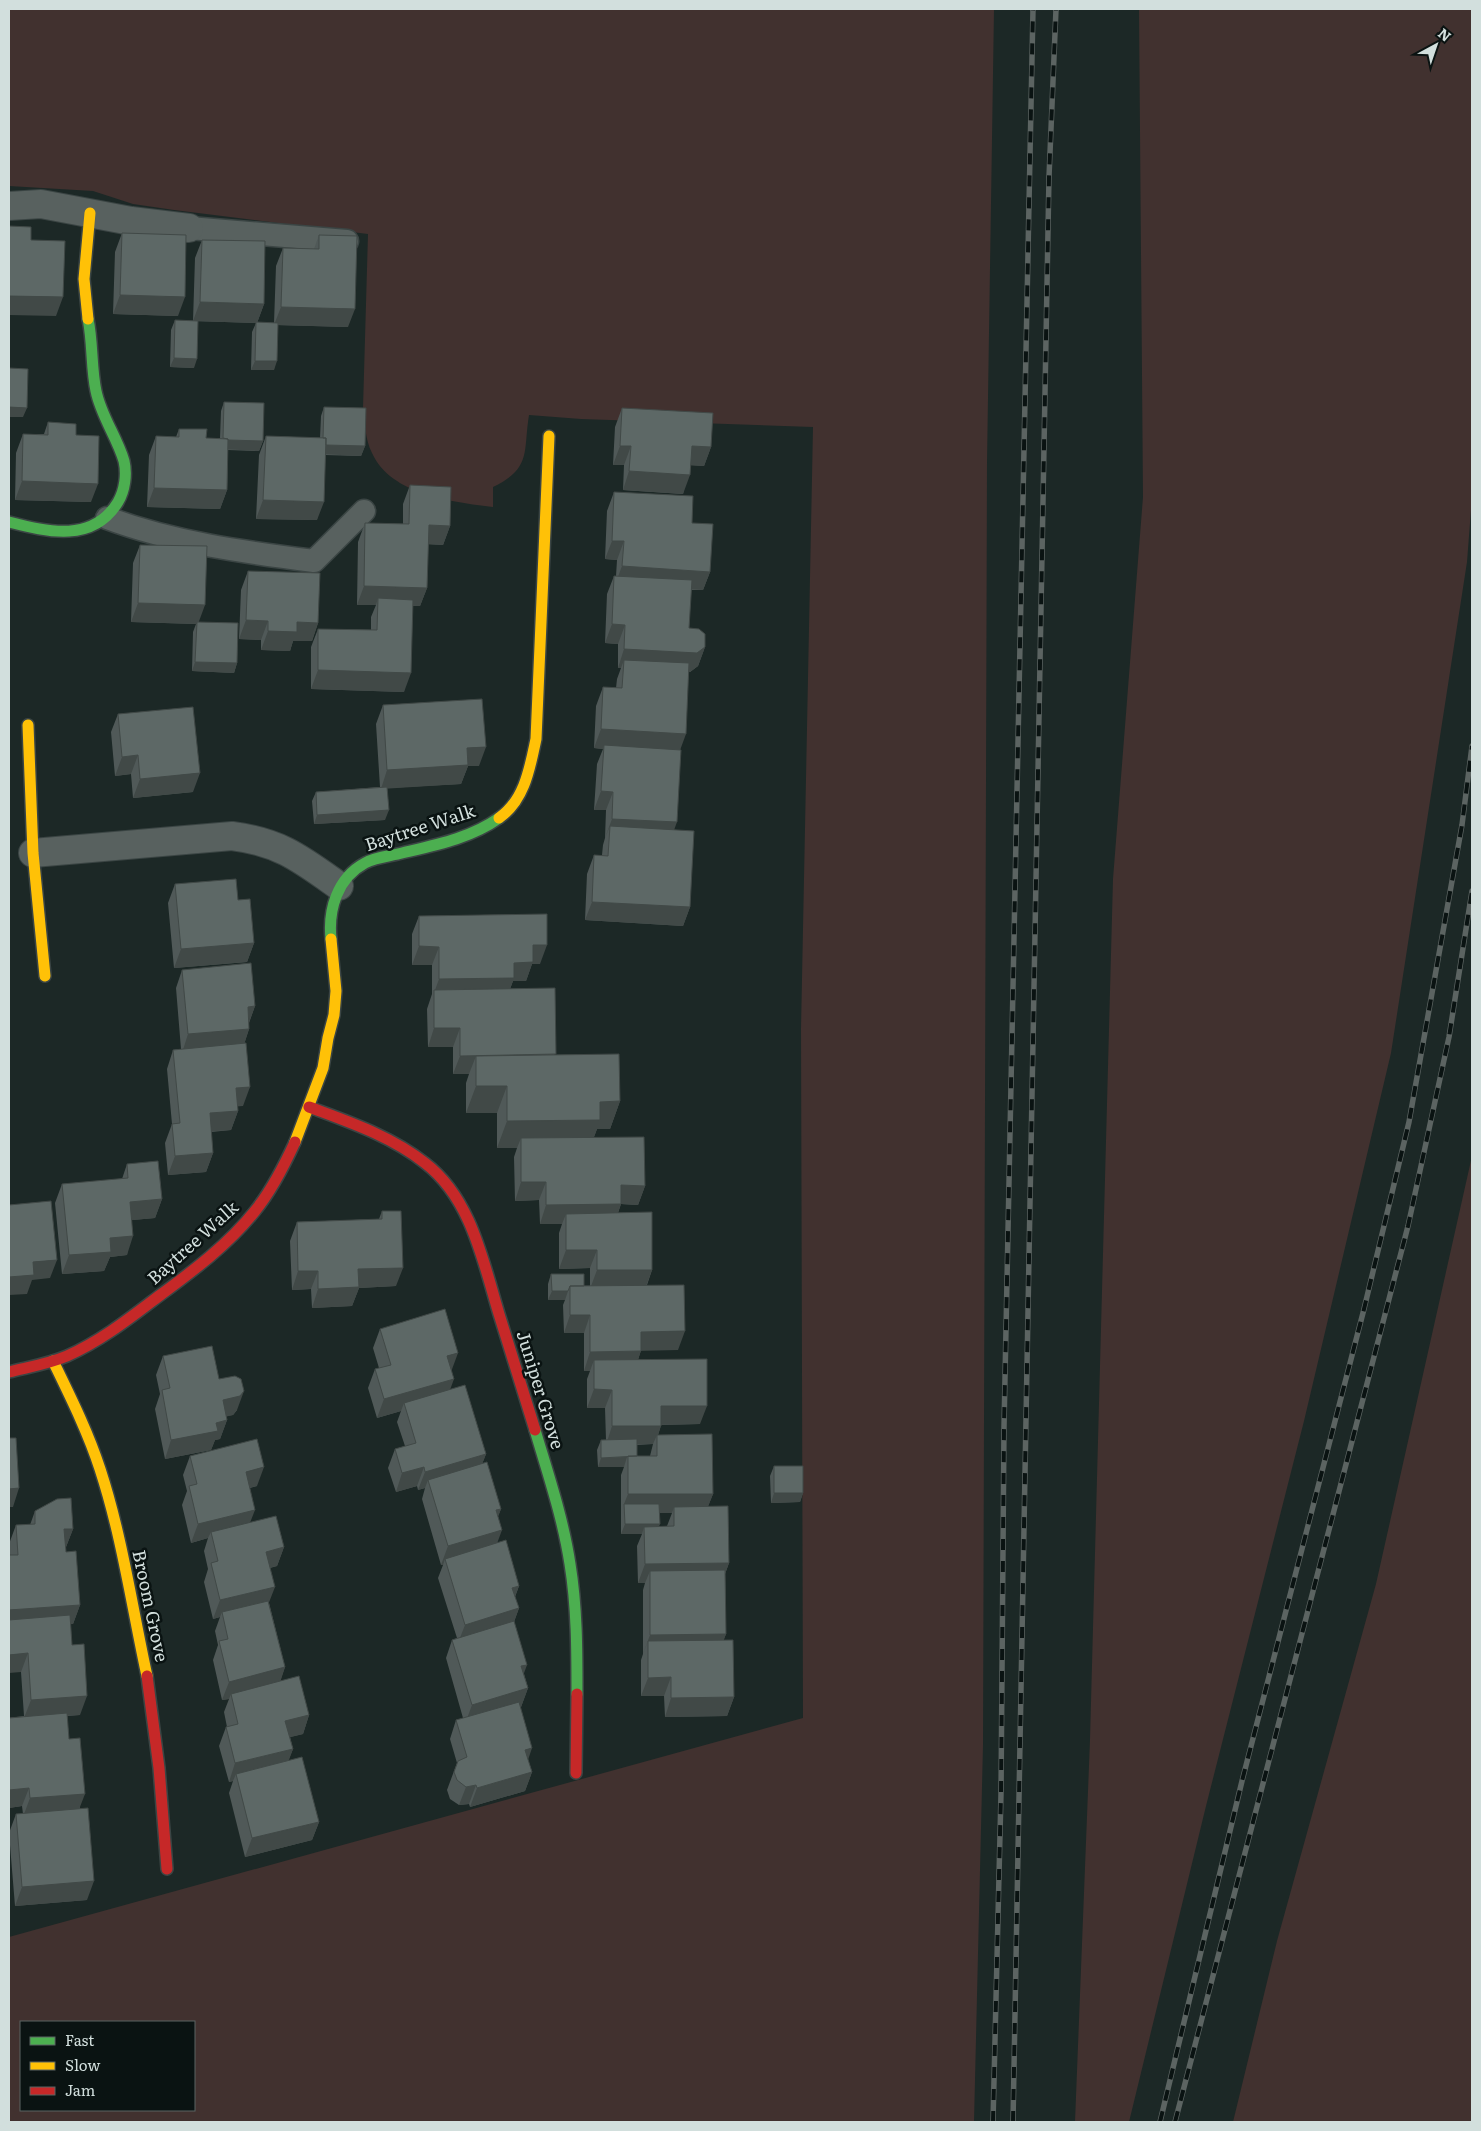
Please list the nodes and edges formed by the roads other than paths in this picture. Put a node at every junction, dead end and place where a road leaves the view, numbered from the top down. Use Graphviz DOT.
graph roads {
  1 [pos="9,206"];
  2 [pos="90,213"];
  3 [pos="189,228"];
  4 [pos="356,242"];
  5 [pos="549,436"];
  6 [pos="364,511"];
  7 [pos="107,518"];
  8 [pos="9,522"];
  9 [pos="28,725"];
  10 [pos="33,853"];
  11 [pos="340,886"];
  12 [pos="45,976"];
  13 [pos="309,1107"];
  14 [pos="53,1361"];
  15 [pos="9,1372"];
  16 [pos="576,1773"];
  17 [pos="167,1869"];
  1 -- 2 [label="street"];
  2 -- 3 [label="street"];
  2 -- 7 [label="street"];
  3 -- 4 [label="lane"];
  5 -- 11 [label="street, Baytree Walk"];
  6 -- 7 [label="lane"];
  7 -- 8 [label="street"];
  9 -- 10 [label="street"];
  10 -- 11 [label="street"];
  10 -- 12 [label="street"];
  11 -- 13 [label="street, Baytree Walk"];
  13 -- 14 [label="street, Baytree Walk"];
  13 -- 16 [label="street, Juniper Grove"];
  14 -- 15 [label="street, Baytree Walk"];
  14 -- 17 [label="street, Broom Grove"];
}
